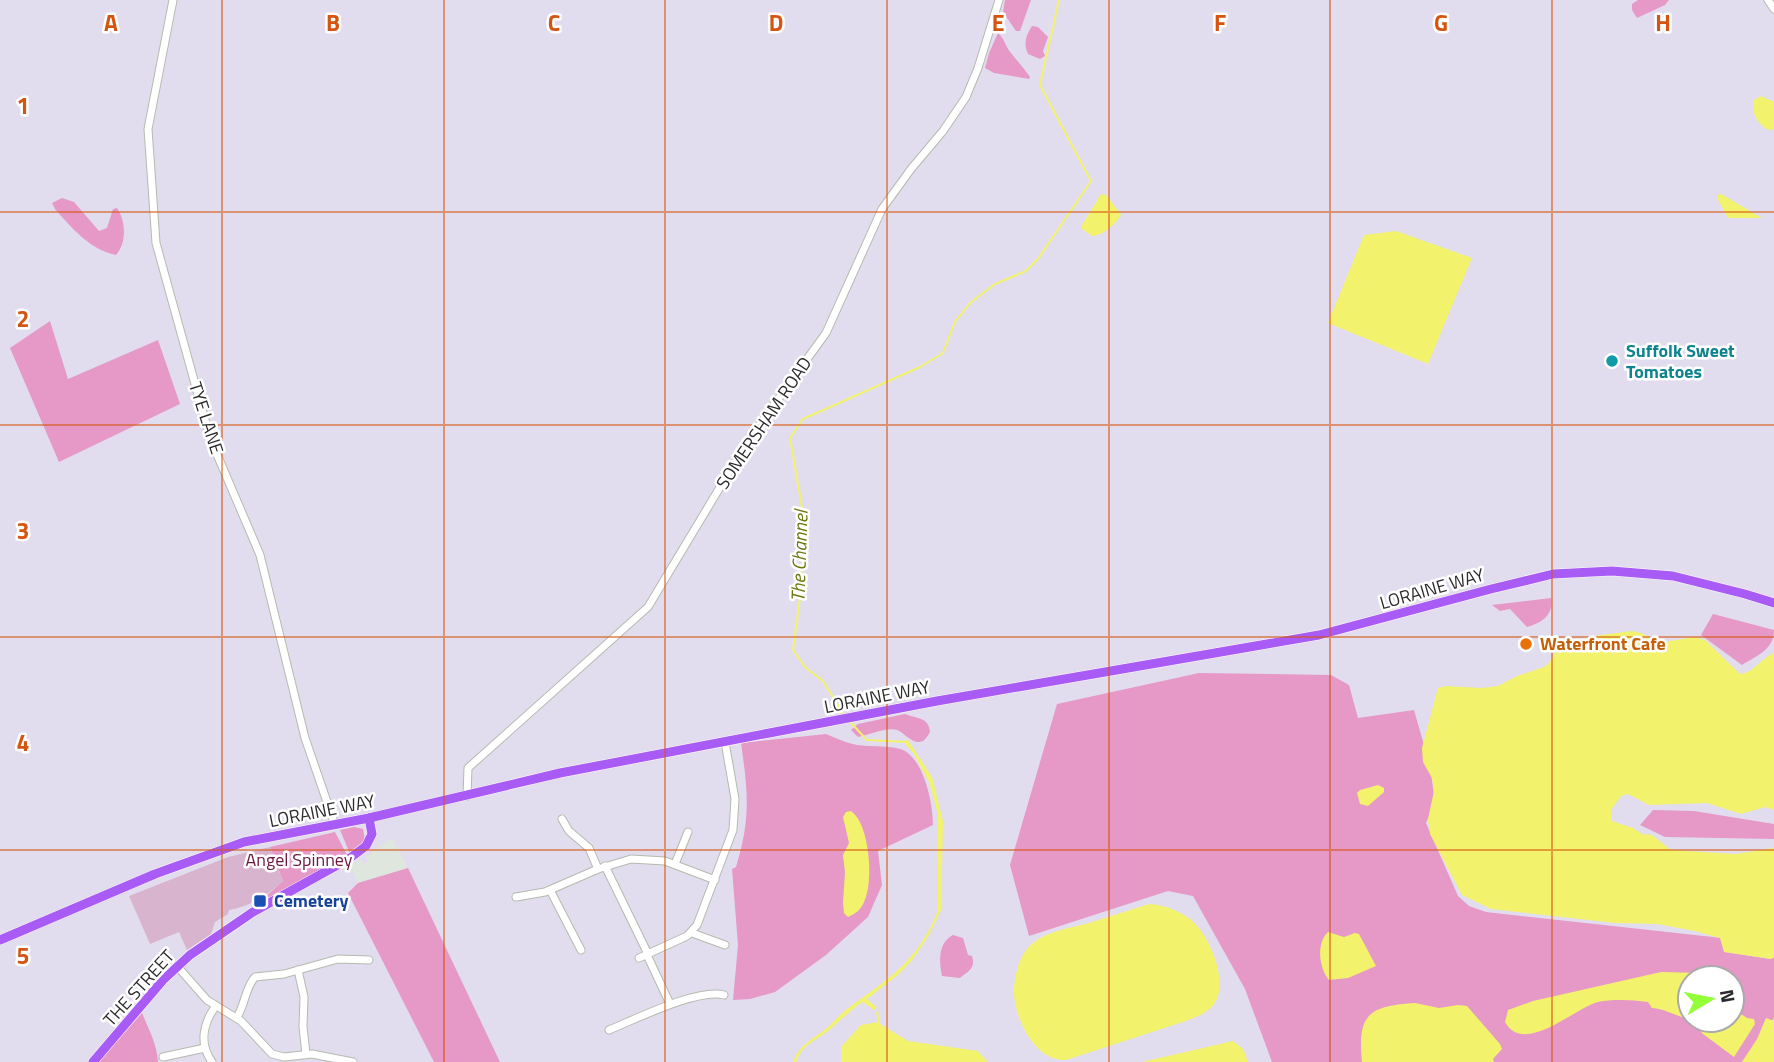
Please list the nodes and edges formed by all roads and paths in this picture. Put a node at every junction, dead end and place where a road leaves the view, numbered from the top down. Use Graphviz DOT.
graph roads {
  1 [pos="173,0"];
  2 [pos="999,0"];
  3 [pos="1768,0"];
  4 [pos="1774,9"];
  5 [pos="1774,604"];
  6 [pos="725,742"];
  7 [pos="467,796"];
  8 [pos="369,818"];
  9 [pos="562,819"];
  10 [pos="335,825"];
  11 [pos="688,832"];
  12 [pos="676,864"];
  13 [pos="602,867"];
  14 [pos="715,880"];
  15 [pos="550,890"];
  16 [pos="516,897"];
  17 [pos="692,933"];
  18 [pos="0,940"];
  19 [pos="725,945"];
  20 [pos="581,950"];
  21 [pos="645,956"];
  22 [pos="369,960"];
  23 [pos="177,966"];
  24 [pos="298,970"];
  25 [pos="697,985"];
  26 [pos="699,995"];
  27 [pos="724,995"];
  28 [pos="670,1004"];
  29 [pos="215,1006"];
  30 [pos="237,1017"];
  31 [pos="609,1030"];
  32 [pos="205,1048"];
  33 [pos="306,1054"];
  34 [pos="163,1057"];
  35 [pos="93,1062"];
  36 [pos="212,1062"];
  37 [pos="353,1062"];
  1 -- 10 [label="street, TYE LANE"];
  2 -- 7 [label="street, SOMERSHAM ROAD"];
  3 -- 4 [label="street"];
  5 -- 6 [label="main road, LORAINE WAY"];
  6 -- 7 [label="main road, LORAINE WAY"];
  6 -- 14 [label="street"];
  7 -- 8 [label="main road, LORAINE WAY"];
  8 -- 10 [label="main road, LORAINE WAY"];
  8 -- 23 [label="main road, THE STREET"];
  9 -- 13 [label="street"];
  10 -- 18 [label="main road, LORAINE WAY"];
  11 -- 12 [label="street"];
  12 -- 13 [label="street"];
  12 -- 14 [label="street"];
  13 -- 15 [label="street"];
  13 -- 21 [label="street"];
  14 -- 17 [label="street"];
  15 -- 16 [label="street"];
  15 -- 20 [label="street"];
  17 -- 19 [label="street"];
  17 -- 21 [label="street"];
  21 -- 28 [label="street"];
  22 -- 24 [label="street"];
  23 -- 29 [label="street"];
  23 -- 35 [label="main road, THE STREET"];
  24 -- 30 [label="street"];
  24 -- 33 [label="street"];
  25 -- 26 [label="street"];
  26 -- 27 [label="street"];
  26 -- 28 [label="street"];
  28 -- 31 [label="street"];
  29 -- 30 [label="street"];
  29 -- 32 [label="street"];
  30 -- 33 [label="street"];
  32 -- 34 [label="street"];
  32 -- 36 [label="street"];
  33 -- 37 [label="street"];
}
